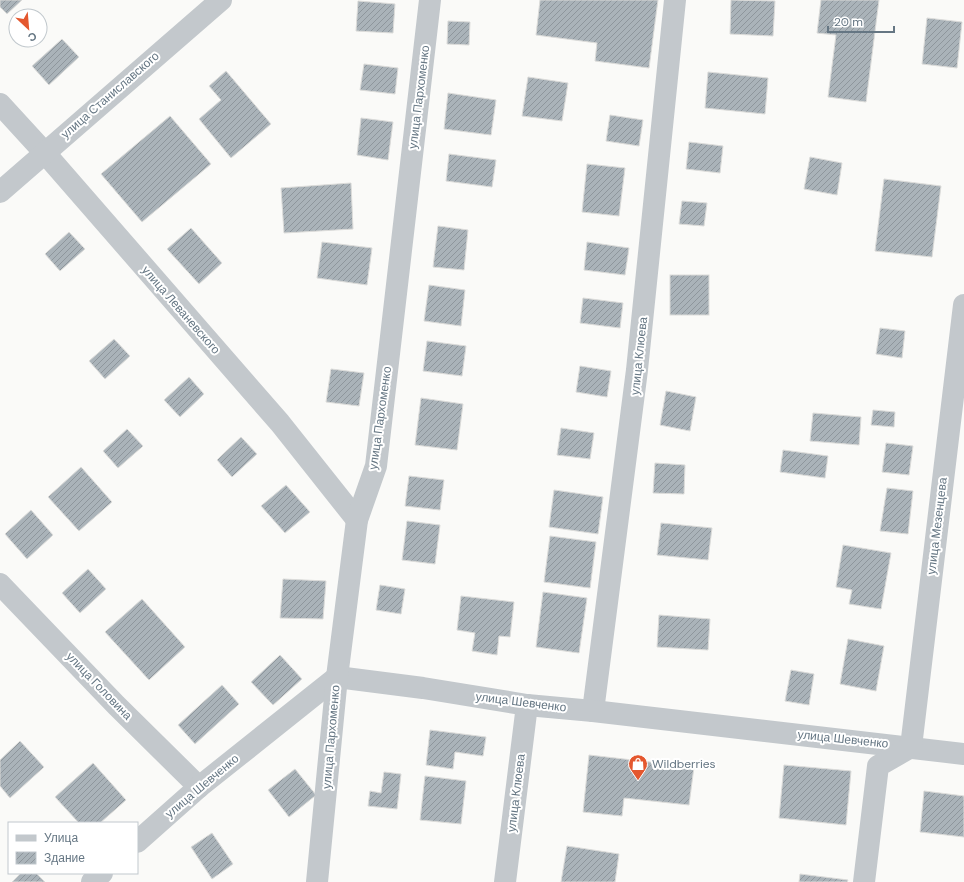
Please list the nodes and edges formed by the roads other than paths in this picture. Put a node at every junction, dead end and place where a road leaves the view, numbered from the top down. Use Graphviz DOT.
graph roads {
  1 [pos="221,0"];
  2 [pos="430,0"];
  3 [pos="675,0"];
  4 [pos="0,104"];
  5 [pos="44,152"];
  6 [pos="0,192"];
  7 [pos="964,304"];
  8 [pos="357,520"];
  9 [pos="0,584"];
  10 [pos="336,677"];
  11 [pos="527,705"];
  12 [pos="593,711"];
  13 [pos="910,747"];
  14 [pos="964,754"];
  15 [pos="199,787"];
  16 [pos="138,841"];
  17 [pos="101,874"];
  18 [pos="92,882"];
  19 [pos="316,882"];
  20 [pos="505,882"];
  21 [pos="864,882"];
  1 -- 5 [label="street, улица Станиславского"];
  2 -- 8 [label="street, улица Пархоменко"];
  3 -- 12 [label="street, улица Клюева"];
  4 -- 5 [label="street, улица Леваневского"];
  5 -- 6 [label="street, улица Станиславского"];
  5 -- 8 [label="street, улица Леваневского"];
  7 -- 13 [label="street, улица Мезенцева"];
  8 -- 10 [label="street, улица Пархоменко"];
  9 -- 15 [label="street, улица Головина"];
  10 -- 11 [label="street, улица Шевченко"];
  10 -- 15 [label="street, улица Шевченко"];
  10 -- 19 [label="street, улица Пархоменко"];
  11 -- 12 [label="street, улица Шевченко"];
  11 -- 20 [label="street, улица Клюева"];
  12 -- 13 [label="street, улица Шевченко"];
  13 -- 14 [label="street, улица Шевченко"];
  13 -- 21 [label="street"];
  15 -- 16 [label="street, улица Шевченко"];
  17 -- 18 [label="street"];
}
